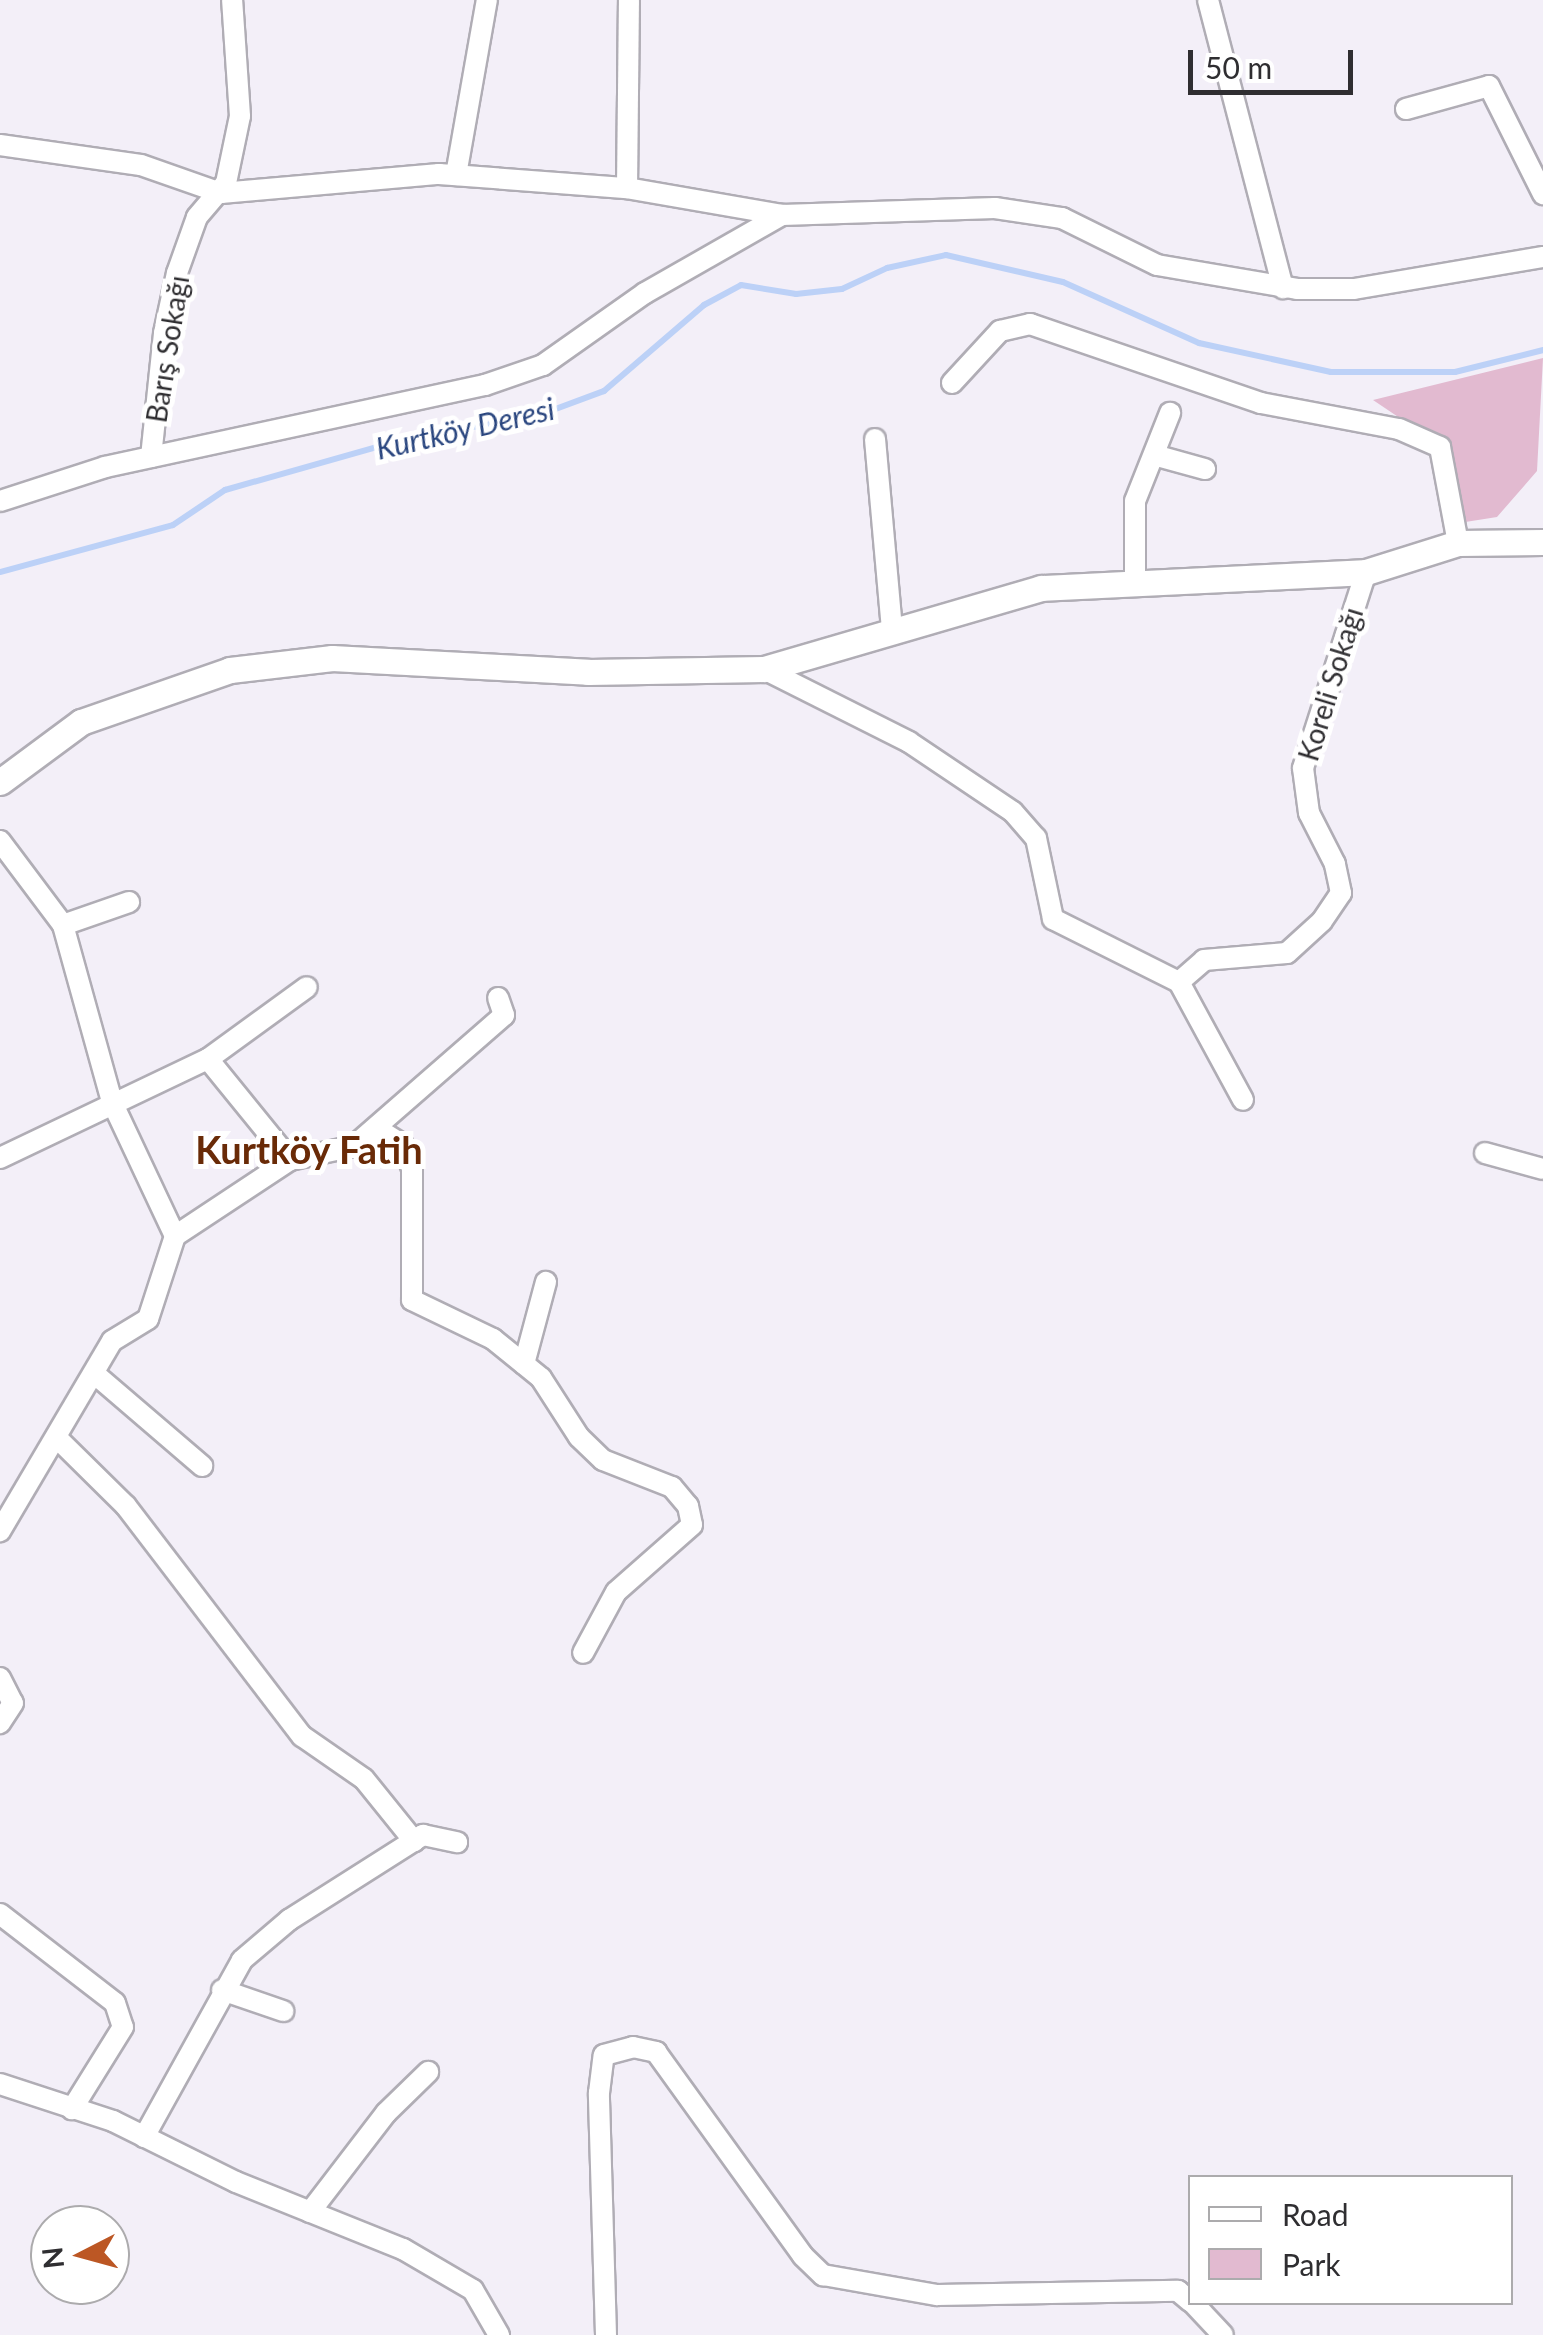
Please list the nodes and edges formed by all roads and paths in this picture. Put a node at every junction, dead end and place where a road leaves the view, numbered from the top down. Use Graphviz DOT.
graph roads {
  1 [pos="232,0"];
  2 [pos="487,0"];
  3 [pos="629,0"];
  4 [pos="1208,0"];
  5 [pos="1406,109"];
  6 [pos="0,145"];
  7 [pos="456,175"];
  8 [pos="627,188"];
  9 [pos="220,193"];
  10 [pos="1543,194"];
  11 [pos="782,215"];
  12 [pos="1543,257"];
  13 [pos="1283,288"];
  14 [pos="952,383"];
  15 [pos="1170,413"];
  16 [pos="875,439"];
  17 [pos="1154,455"];
  18 [pos="151,457"];
  19 [pos="1205,469"];
  20 [pos="0,500"];
  21 [pos="1543,542"];
  22 [pos="1458,544"];
  23 [pos="1366,572"];
  24 [pos="1135,582"];
  25 [pos="892,631"];
  26 [pos="764,669"];
  27 [pos="0,782"];
  28 [pos="0,841"];
  29 [pos="129,902"];
  30 [pos="62,925"];
  31 [pos="1179,982"];
  32 [pos="307,987"];
  33 [pos="498,998"];
  34 [pos="208,1059"];
  35 [pos="1243,1100"];
  36 [pos="112,1102"];
  37 [pos="376,1128"];
  38 [pos="1486,1153"];
  39 [pos="0,1158"];
  40 [pos="290,1160"];
  41 [pos="1543,1170"];
  42 [pos="175,1236"];
  43 [pos="546,1282"];
  44 [pos="524,1364"];
  45 [pos="96,1375"];
  46 [pos="57,1438"];
  47 [pos="202,1466"];
  48 [pos="0,1532"];
  49 [pos="583,1653"];
  50 [pos="0,1678"];
  51 [pos="0,1723"];
  52 [pos="414,1841"];
  53 [pos="457,1842"];
  54 [pos="0,1914"];
  55 [pos="222,1990"];
  56 [pos="283,2011"];
  57 [pos="428,2072"];
  58 [pos="0,2084"];
  59 [pos="72,2108"];
  60 [pos="144,2136"];
  61 [pos="310,2212"];
  62 [pos="1188,2299"];
  63 [pos="1195,2305"];
  64 [pos="499,2335"];
  65 [pos="606,2335"];
  66 [pos="1223,2335"];
  1 -- 9 [label="street"];
  2 -- 7 [label="street"];
  3 -- 8 [label="street"];
  4 -- 13 [label="street"];
  5 -- 10 [label="street"];
  6 -- 9 [label="street"];
  7 -- 8 [label="street"];
  7 -- 9 [label="street"];
  8 -- 11 [label="street"];
  9 -- 18 [label="street, Barış Sokağı"];
  11 -- 13 [label="street"];
  11 -- 18 [label="street"];
  12 -- 13 [label="street"];
  14 -- 22 [label="street"];
  15 -- 17 [label="street"];
  16 -- 25 [label="street"];
  17 -- 19 [label="street"];
  17 -- 24 [label="street"];
  18 -- 20 [label="street"];
  21 -- 22 [label="street"];
  22 -- 23 [label="street"];
  23 -- 24 [label="street"];
  23 -- 31 [label="street, Koreli Sokağı"];
  24 -- 25 [label="street"];
  25 -- 26 [label="street"];
  26 -- 27 [label="street"];
  26 -- 31 [label="street"];
  28 -- 30 [label="street"];
  29 -- 30 [label="street"];
  30 -- 36 [label="street"];
  31 -- 35 [label="street"];
  32 -- 34 [label="street"];
  33 -- 37 [label="street"];
  34 -- 36 [label="street"];
  34 -- 40 [label="street"];
  36 -- 39 [label="street"];
  36 -- 42 [label="street"];
  37 -- 40 [label="street"];
  37 -- 44 [label="street"];
  38 -- 41 [label="street"];
  40 -- 42 [label="street"];
  42 -- 45 [label="street"];
  43 -- 44 [label="street"];
  44 -- 49 [label="street"];
  45 -- 46 [label="street"];
  45 -- 47 [label="street"];
  46 -- 48 [label="street"];
  46 -- 52 [label="street"];
  50 -- 51 [label="street"];
  52 -- 53 [label="street"];
  52 -- 55 [label="street"];
  54 -- 59 [label="street"];
  55 -- 56 [label="street"];
  55 -- 60 [label="street"];
  57 -- 61 [label="street"];
  58 -- 59 [label="street"];
  59 -- 60 [label="street"];
  60 -- 61 [label="street"];
  61 -- 64 [label="street"];
  62 -- 65 [label="street"];
  63 -- 66 [label="street"];
}
